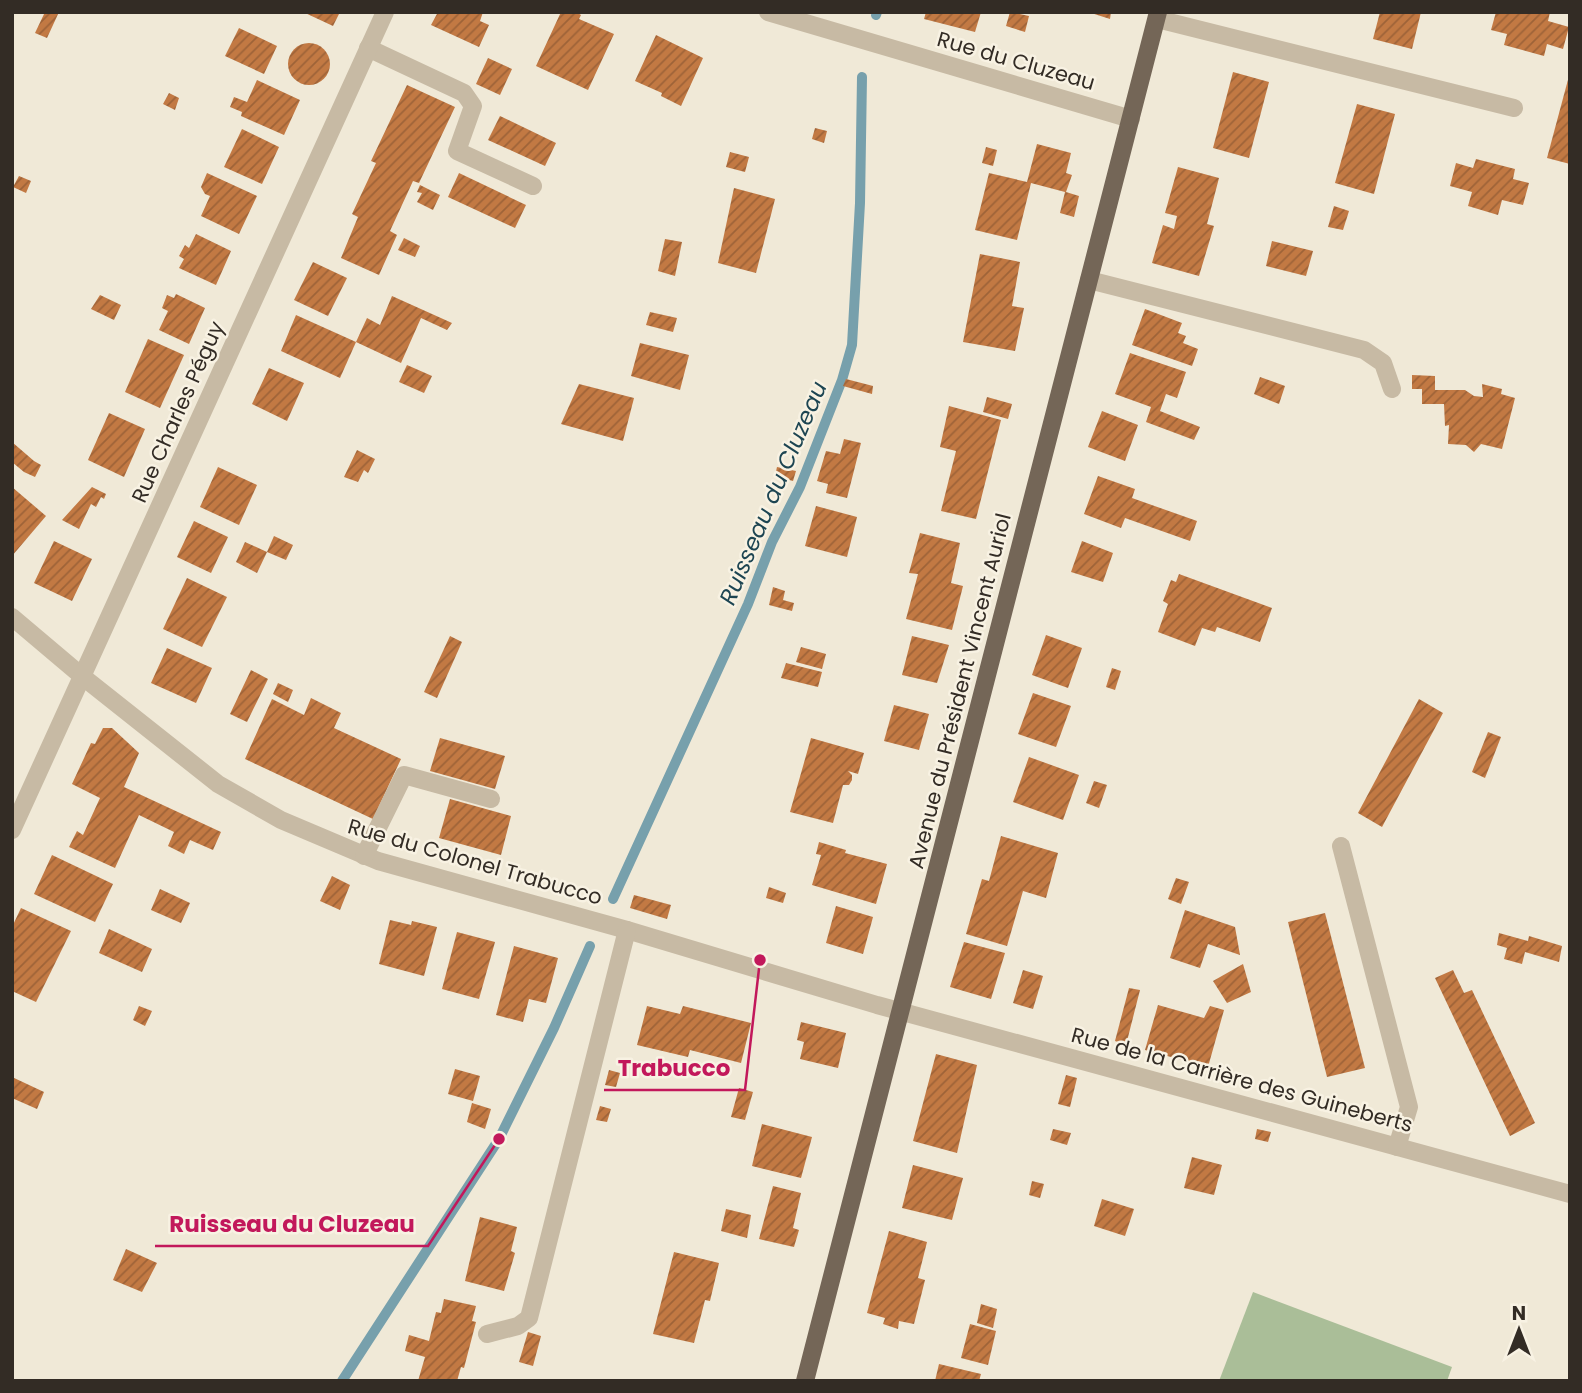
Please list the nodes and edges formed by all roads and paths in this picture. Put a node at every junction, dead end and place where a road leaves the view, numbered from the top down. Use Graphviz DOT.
graph roads {
  1 [pos="384,12"];
  2 [pos="768,12"];
  3 [pos="1158,16"];
  4 [pos="368,48"];
  5 [pos="1514,108"];
  6 [pos="1131,119"];
  7 [pos="533,186"];
  8 [pos="1089,280"];
  9 [pos="1392,389"];
  10 [pos="12,617"];
  11 [pos="83,677"];
  12 [pos="491,799"];
  13 [pos="12,831"];
  14 [pos="1341,846"];
  15 [pos="364,856"];
  16 [pos="627,930"];
  17 [pos="902,1011"];
  18 [pos="1397,1146"];
  19 [pos="1570,1194"];
  20 [pos="487,1334"];
  21 [pos="805,1381"];
  1 -- 4 [label="street, Rue Charles Péguy"];
  2 -- 6 [label="street, Rue du Cluzeau"];
  3 -- 5 [label="street"];
  3 -- 6 [label="main road, Avenue du Président Vincent Auriol"];
  4 -- 7 [label="street"];
  4 -- 11 [label="street, Rue Charles Péguy"];
  6 -- 8 [label="main road, Avenue du Président Vincent Auriol"];
  8 -- 9 [label="street"];
  8 -- 17 [label="main road, Avenue du Président Vincent Auriol"];
  10 -- 11 [label="street, Rue du Colonel Trabucco"];
  11 -- 13 [label="street, Rue Charles Péguy"];
  11 -- 15 [label="street, Rue du Colonel Trabucco"];
  12 -- 15 [label="street"];
  14 -- 18 [label="street"];
  15 -- 16 [label="street, Rue du Colonel Trabucco"];
  16 -- 17 [label="street, Rue du Colonel Trabucco"];
  16 -- 20 [label="street"];
  17 -- 18 [label="street, Rue de la Carrière des Guineberts"];
  17 -- 21 [label="main road, Avenue du Président Vincent Auriol"];
  18 -- 19 [label="street, Rue de la Carrière des Guineberts"];
}
